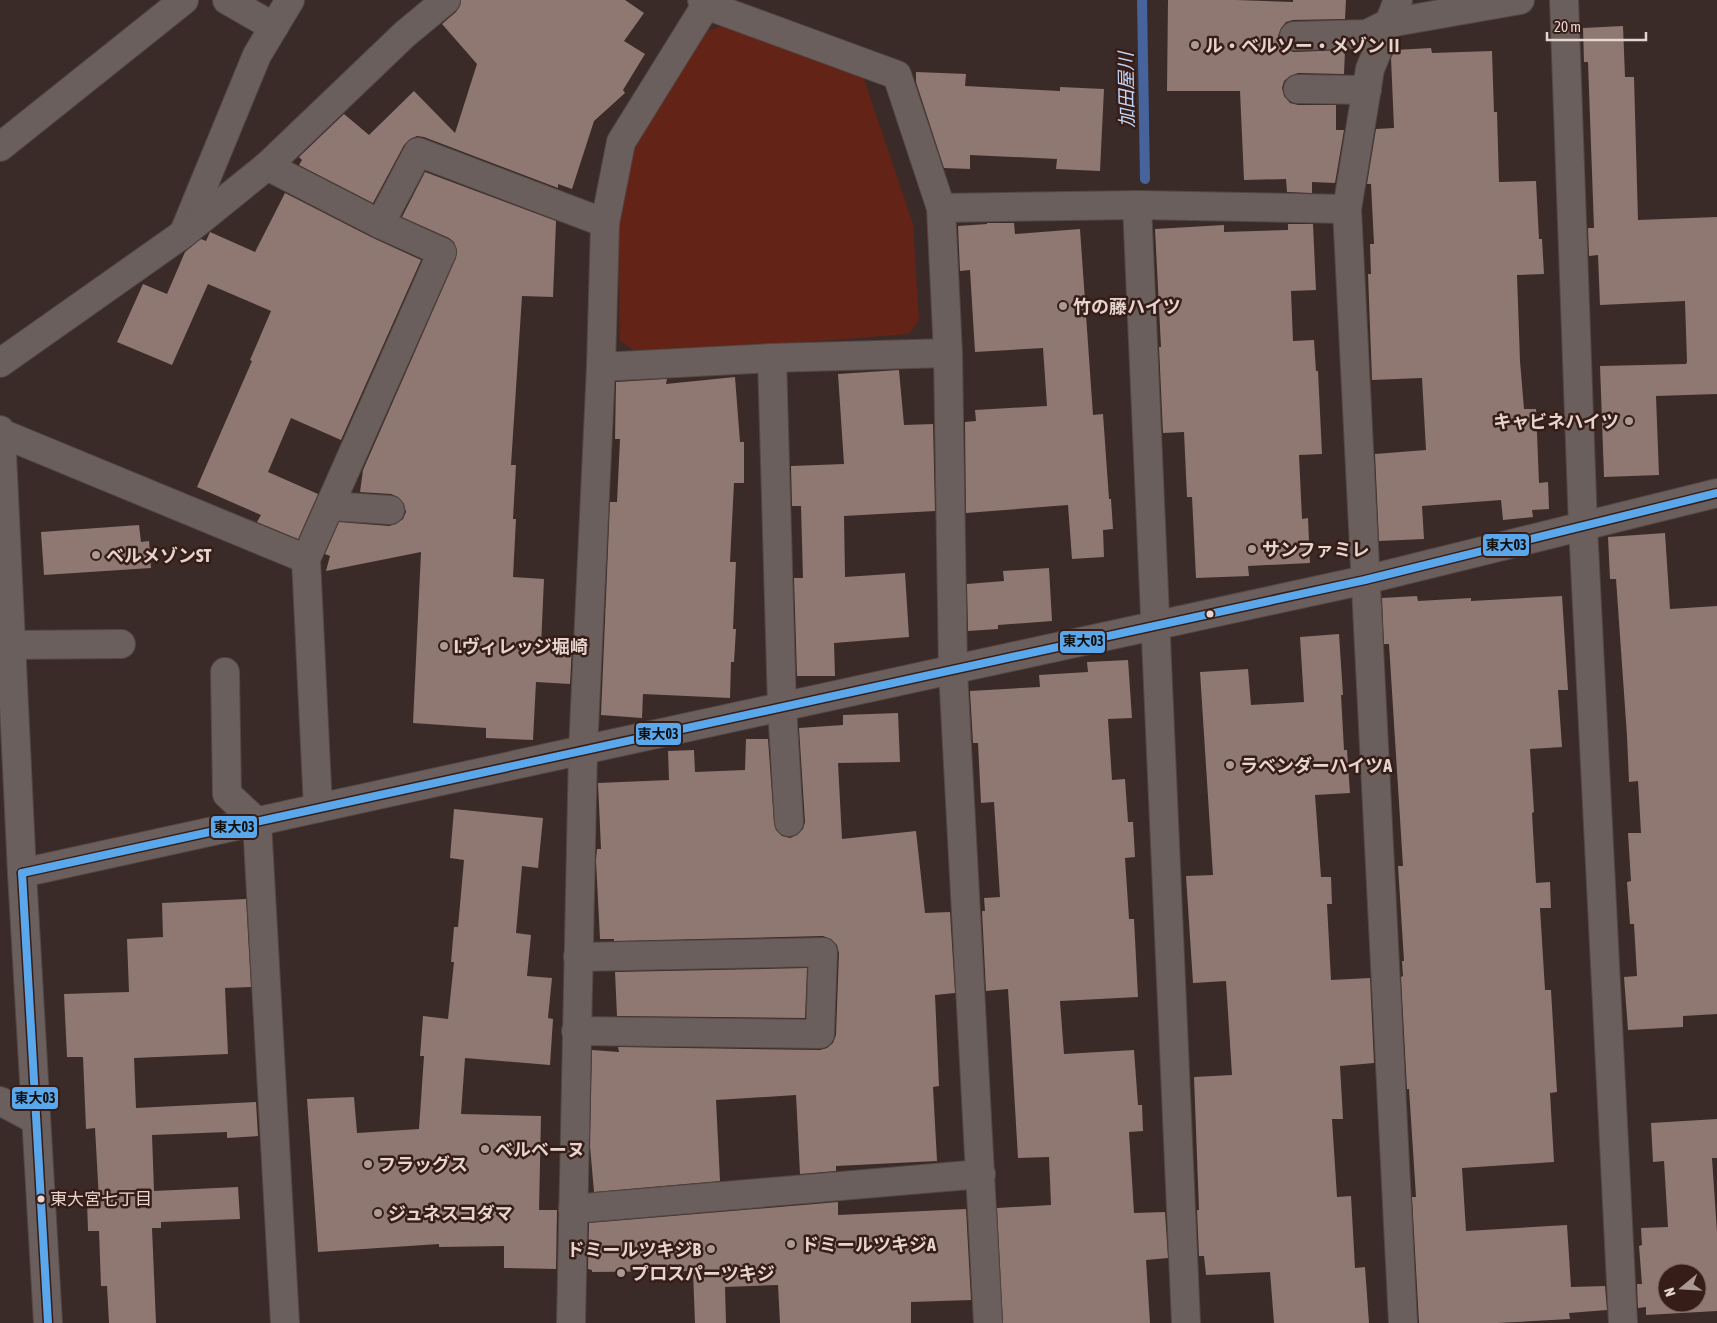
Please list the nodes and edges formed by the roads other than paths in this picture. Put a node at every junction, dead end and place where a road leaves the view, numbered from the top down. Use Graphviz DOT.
graph roads {
  1 [pos="184,0"];
  2 [pos="226,0"];
  3 [pos="290,0"];
  4 [pos="446,0"];
  5 [pos="1520,0"];
  6 [pos="1564,0"];
  7 [pos="704,2"];
  8 [pos="1394,12"];
  9 [pos="274,27"];
  10 [pos="1294,36"];
  11 [pos="1298,88"];
  12 [pos="1367,90"];
  13 [pos="0,147"];
  14 [pos="268,166"];
  15 [pos="1136,206"];
  16 [pos="941,208"];
  17 [pos="1347,209"];
  18 [pos="605,223"];
  19 [pos="380,224"];
  20 [pos="183,234"];
  21 [pos="948,353"];
  22 [pos="772,358"];
  23 [pos="0,363"];
  24 [pos="601,367"];
  25 [pos="0,432"];
  26 [pos="1717,493"];
  27 [pos="330,506"];
  28 [pos="390,510"];
  29 [pos="1583,526"];
  30 [pos="306,560"];
  31 [pos="4,574"];
  32 [pos="1365,580"];
  33 [pos="1155,625"];
  34 [pos="121,644"];
  35 [pos="11,645"];
  36 [pos="953,671"];
  37 [pos="225,672"];
  38 [pos="782,707"];
  39 [pos="583,750"];
  40 [pos="318,808"];
  41 [pos="257,822"];
  42 [pos="789,822"];
  43 [pos="22,873"];
  44 [pos="578,957"];
  45 [pos="576,1032"];
  46 [pos="0,1101"];
  47 [pos="36,1120"];
  48 [pos="981,1174"];
  49 [pos="573,1209"];
  50 [pos="48,1323"];
  51 [pos="285,1323"];
  52 [pos="571,1323"];
  53 [pos="988,1323"];
  54 [pos="1186,1323"];
  55 [pos="1403,1323"];
  56 [pos="1623,1323"];
  1 -- 13 [label="street"];
  2 -- 9 [label="street"];
  3 -- 9 [label="street"];
  4 -- 14 [label="street"];
  5 -- 8 [label="street"];
  6 -- 29 [label="street"];
  7 -- 16 [label="street"];
  7 -- 18 [label="street"];
  8 -- 10 [label="street"];
  8 -- 12 [label="street"];
  9 -- 20 [label="street"];
  11 -- 12 [label="street"];
  12 -- 17 [label="street"];
  14 -- 19 [label="street"];
  14 -- 20 [label="street"];
  15 -- 16 [label="street"];
  15 -- 17 [label="street"];
  15 -- 33 [label="street"];
  16 -- 21 [label="street"];
  17 -- 32 [label="street"];
  18 -- 19 [label="street"];
  18 -- 24 [label="street"];
  19 -- 27 [label="street"];
  20 -- 23 [label="street"];
  21 -- 22 [label="street"];
  21 -- 36 [label="street"];
  22 -- 24 [label="street"];
  22 -- 38 [label="street"];
  24 -- 39 [label="street"];
  25 -- 30 [label="street"];
  25 -- 31 [label="street"];
  26 -- 29 [label="street"];
  27 -- 28 [label="street"];
  27 -- 30 [label="street"];
  29 -- 32 [label="street"];
  29 -- 56 [label="street"];
  30 -- 40 [label="street"];
  31 -- 35 [label="street"];
  32 -- 33 [label="street"];
  32 -- 55 [label="street"];
  33 -- 36 [label="street"];
  33 -- 54 [label="street"];
  34 -- 35 [label="street"];
  35 -- 43 [label="street"];
  36 -- 38 [label="street"];
  36 -- 48 [label="street"];
  37 -- 41 [label="street"];
  38 -- 39 [label="street"];
  38 -- 42 [label="street"];
  39 -- 40 [label="street"];
  39 -- 44 [label="street"];
  40 -- 41 [label="street"];
  41 -- 43 [label="street"];
  41 -- 51 [label="street"];
  43 -- 47 [label="street"];
  44 -- 45 [label="street"];
  44 -- 45 [label="street"];
  45 -- 49 [label="street"];
  46 -- 47 [label="street"];
  47 -- 50 [label="street"];
  48 -- 49 [label="street"];
  48 -- 53 [label="street"];
  49 -- 52 [label="street"];
}
